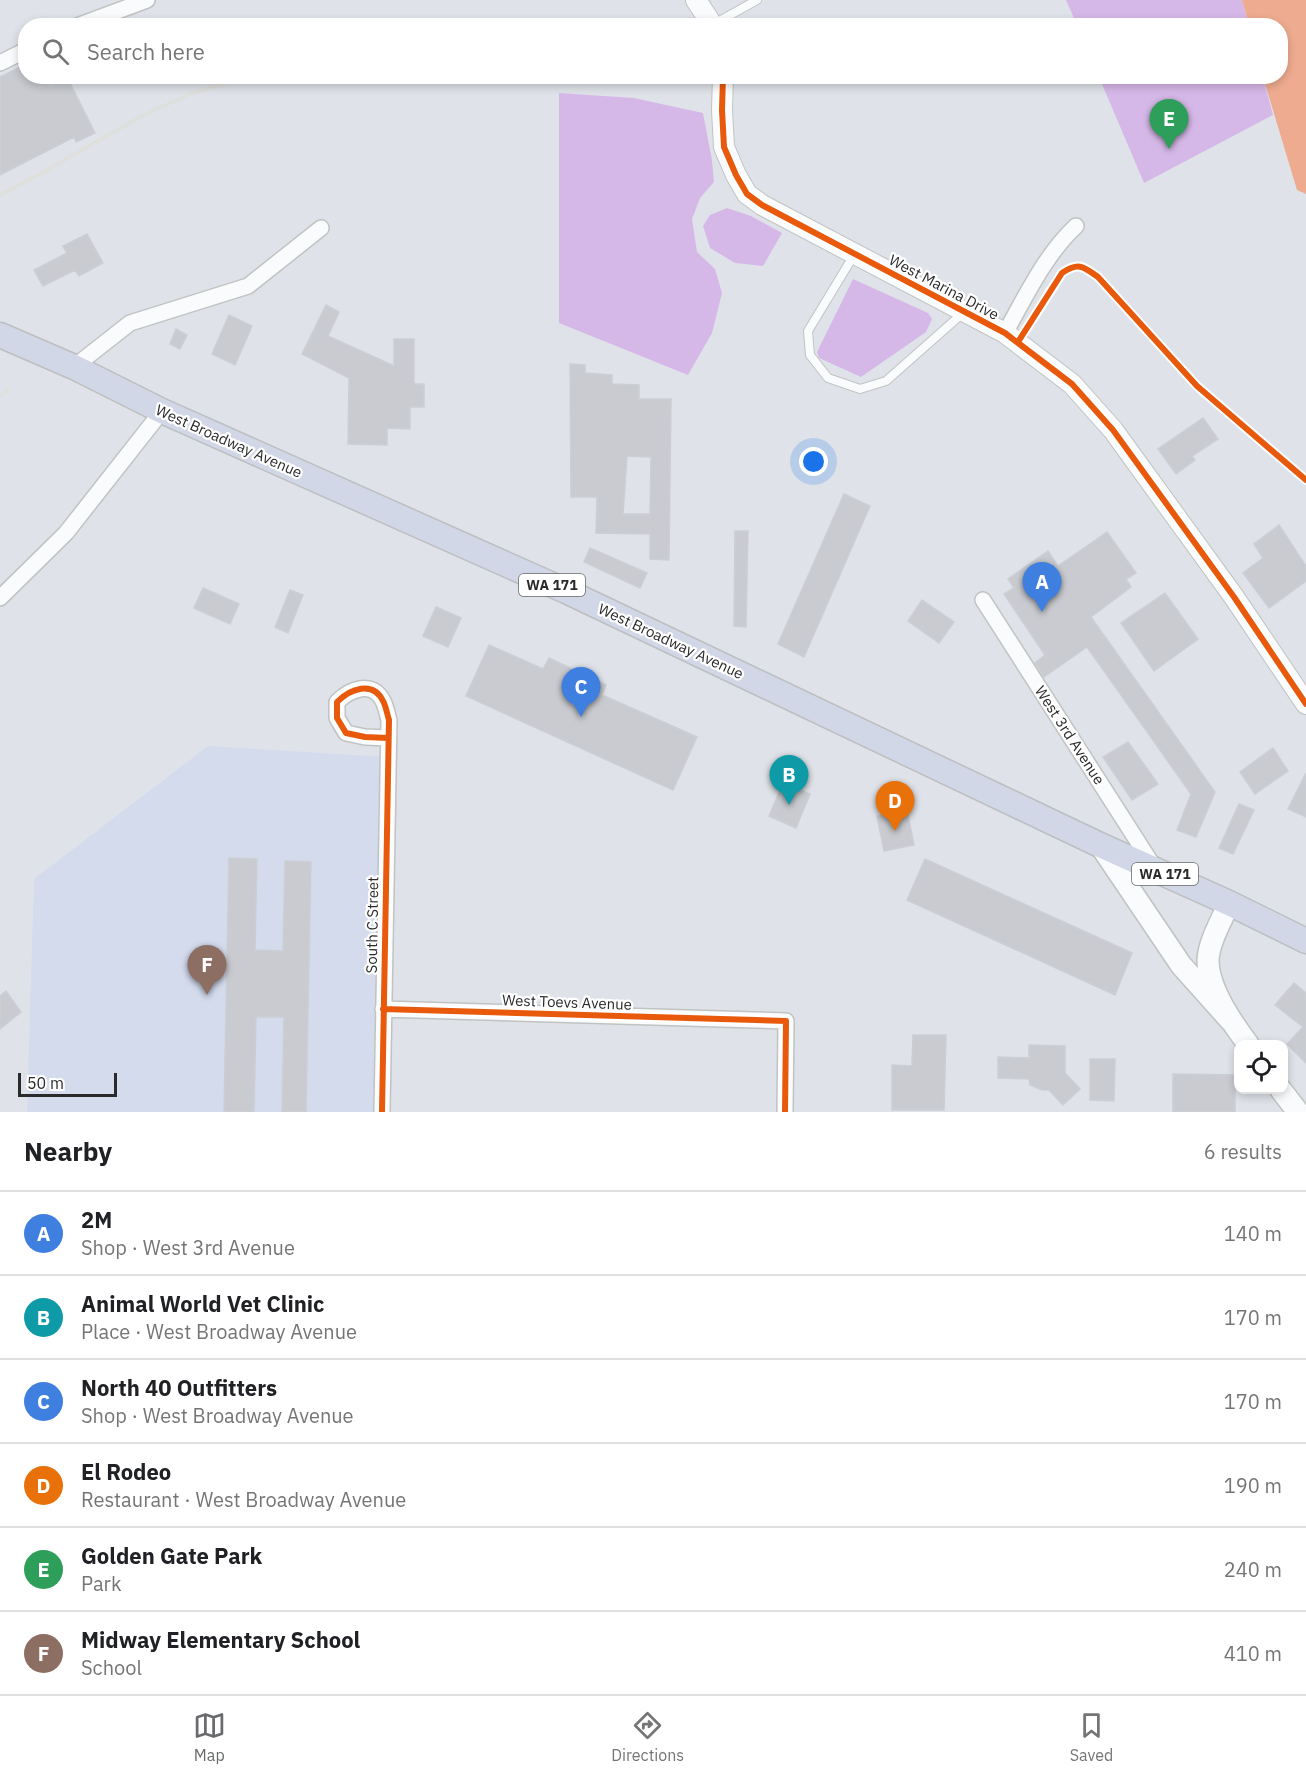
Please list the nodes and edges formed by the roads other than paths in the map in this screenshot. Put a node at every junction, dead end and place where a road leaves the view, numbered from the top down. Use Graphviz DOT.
graph roads {
  1 [pos="147,0"];
  2 [pos="696,0"];
  3 [pos="757,0"];
  4 [pos="99,18"];
  5 [pos="708,18"];
  6 [pos="725,18"];
  7 [pos="18,54"];
  8 [pos="0,63"];
  9 [pos="723,84"];
  10 [pos="1076,226"];
  11 [pos="321,228"];
  12 [pos="854,254"];
  13 [pos="965,311"];
  14 [pos="1005,333"];
  15 [pos="0,335"];
  16 [pos="74,367"];
  17 [pos="162,411"];
  18 [pos="0,598"];
  19 [pos="983,600"];
  20 [pos="1306,704"];
  21 [pos="388,738"];
  22 [pos="1100,845"];
  23 [pos="1156,870"];
  24 [pos="1229,903"];
  25 [pos="1306,941"];
  26 [pos="383,1009"];
  27 [pos="1231,1020"];
  28 [pos="1245,1040"];
  29 [pos="1285,1094"];
  30 [pos="381,1112"];
  31 [pos="784,1112"];
  32 [pos="1298,1112"];
  1 -- 4 [label="street"];
  2 -- 5 [label="street"];
  3 -- 6 [label="lane"];
  7 -- 8 [label="street"];
  9 -- 12 [label="street, West Marina Drive"];
  10 -- 14 [label="street"];
  11 -- 16 [label="street"];
  12 -- 13 [label="street, West Marina Drive"];
  12 -- 13 [label="lane"];
  13 -- 14 [label="street, West Marina Drive"];
  14 -- 20 [label="street, West Marina Drive"];
  15 -- 16 [label="main road, West Broadway Avenue / WA 171"];
  16 -- 17 [label="main road, West Broadway Avenue / WA 171"];
  17 -- 18 [label="street"];
  17 -- 22 [label="main road, West Broadway Avenue / WA 171"];
  19 -- 23 [label="street, West 3rd Avenue"];
  21 -- 26 [label="street, South C Street"];
  22 -- 23 [label="main road, West Broadway Avenue / WA 171"];
  22 -- 27 [label="main road"];
  23 -- 24 [label="main road, West Broadway Avenue / WA 171"];
  24 -- 25 [label="main road, West Broadway Avenue / WA 171"];
  24 -- 27 [label="main road"];
  26 -- 30 [label="street, South C Street"];
  26 -- 31 [label="street, West Toevs Avenue"];
  27 -- 28 [label="main road"];
  29 -- 32 [label="main road"];
}
